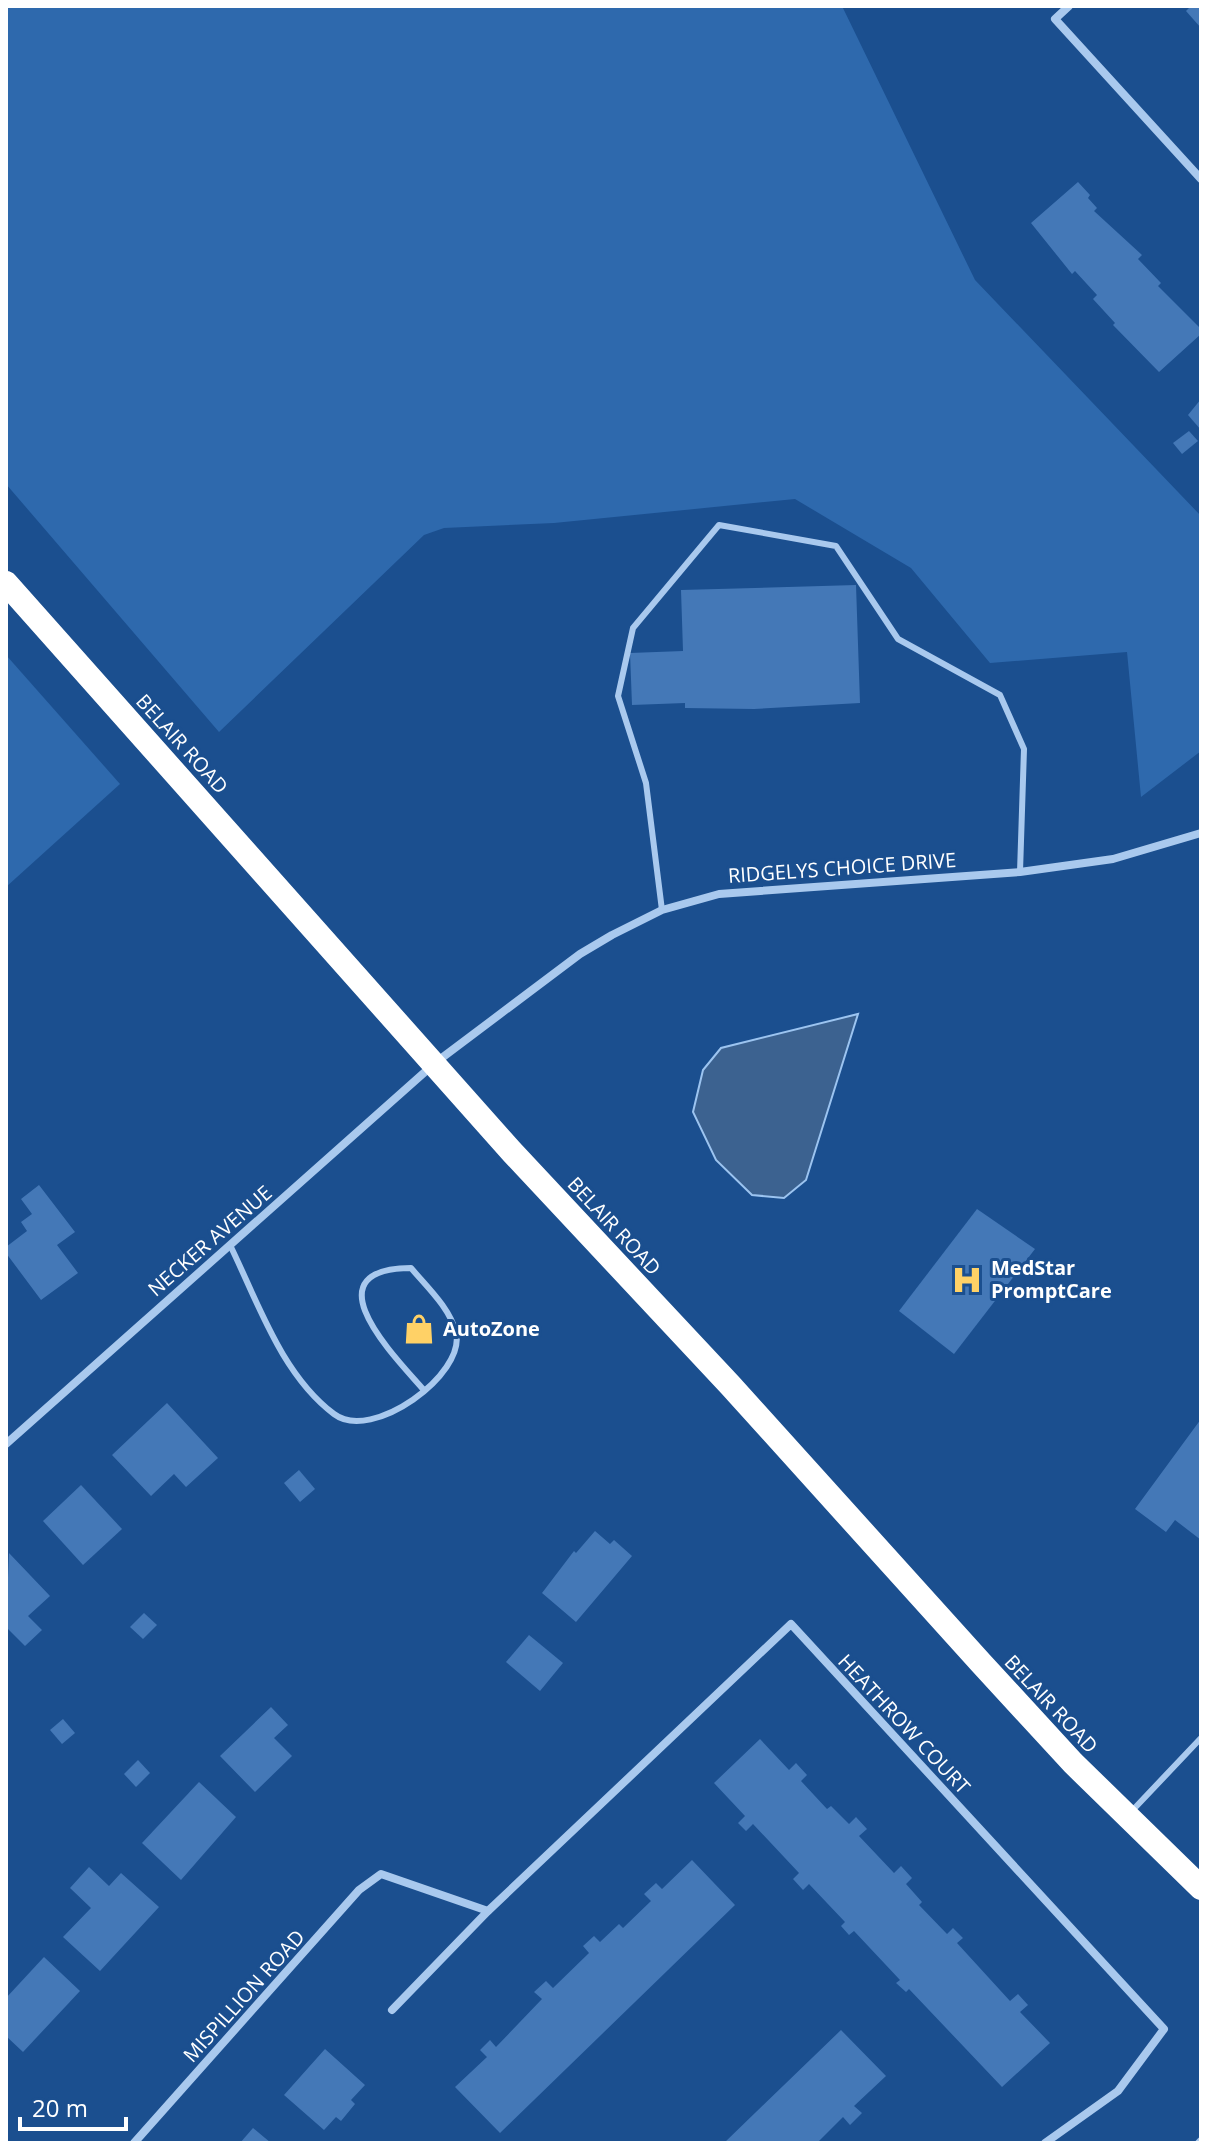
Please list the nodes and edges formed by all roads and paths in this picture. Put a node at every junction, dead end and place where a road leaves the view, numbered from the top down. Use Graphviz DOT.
graph roads {
  1 [pos="1069,6"];
  2 [pos="1201,179"];
  3 [pos="6,583"];
  4 [pos="1201,833"];
  5 [pos="1020,872"];
  6 [pos="662,910"];
  7 [pos="435,1063"];
  8 [pos="230,1245"];
  9 [pos="423,1389"];
  10 [pos="6,1444"];
  11 [pos="1201,1738"];
  12 [pos="1128,1815"];
  13 [pos="1201,1888"];
  14 [pos="488,1911"];
  15 [pos="392,2010"];
  16 [pos="134,2143"];
  17 [pos="1045,2143"];
  1 -- 2 [label="street"];
  3 -- 7 [label="highway, BELAIR ROAD"];
  4 -- 5 [label="street, RIDGELYS CHOICE DRIVE"];
  5 -- 6 [label="street, RIDGELYS CHOICE DRIVE"];
  5 -- 6 [label="lane"];
  6 -- 7 [label="street, RIDGELYS CHOICE DRIVE"];
  7 -- 8 [label="street, NECKER AVENUE"];
  7 -- 12 [label="highway, BELAIR ROAD"];
  8 -- 9 [label="lane"];
  8 -- 10 [label="street, NECKER AVENUE"];
  9 -- 9 [label="lane"];
  11 -- 12 [label="lane"];
  12 -- 13 [label="highway, BELAIR ROAD"];
  14 -- 15 [label="street, HEATHROW COURT"];
  14 -- 16 [label="street, MISPILLION ROAD"];
  14 -- 17 [label="street, HEATHROW COURT"];
}
